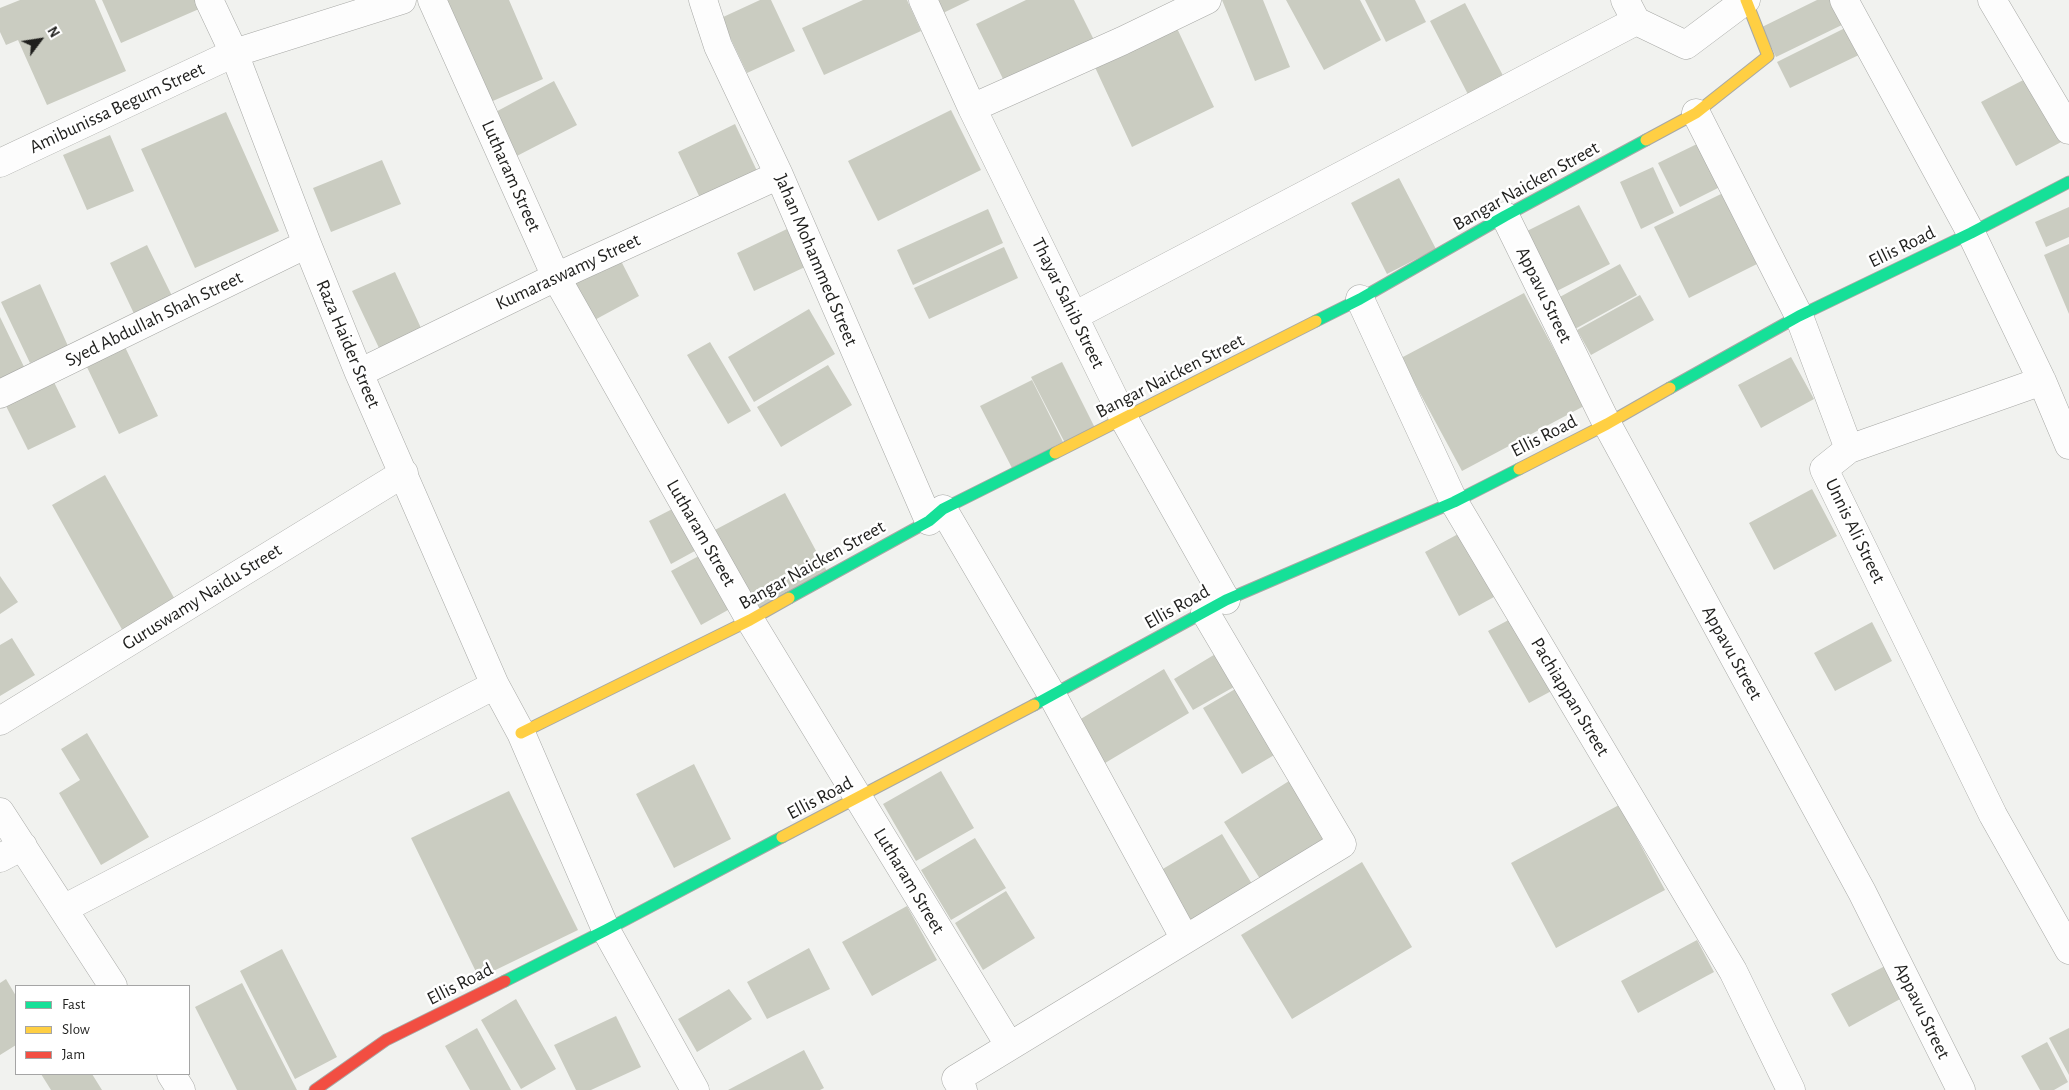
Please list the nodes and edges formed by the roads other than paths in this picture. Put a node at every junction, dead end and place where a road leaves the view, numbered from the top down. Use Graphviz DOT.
graph roads {
  1 [pos="209,0"];
  2 [pos="402,0"];
  3 [pos="432,0"];
  4 [pos="703,0"];
  5 [pos="923,0"];
  6 [pos="1207,0"];
  7 [pos="1746,0"];
  8 [pos="1844,0"];
  9 [pos="1992,0"];
  10 [pos="1631,10"];
  11 [pos="234,53"];
  12 [pos="972,108"];
  13 [pos="1696,113"];
  14 [pos="2069,130"];
  15 [pos="0,163"];
  16 [pos="779,175"];
  17 [pos="2069,182"];
  18 [pos="1505,216"];
  19 [pos="1971,233"];
  20 [pos="307,244"];
  21 [pos="556,277"];
  22 [pos="1360,299"];
  23 [pos="1074,316"];
  24 [pos="1799,316"];
  25 [pos="359,373"];
  26 [pos="2042,381"];
  27 [pos="0,394"];
  28 [pos="1124,419"];
  29 [pos="1607,424"];
  30 [pos="2069,445"];
  31 [pos="1849,449"];
  32 [pos="404,472"];
  33 [pos="1454,502"];
  34 [pos="936,515"];
  35 [pos="1216,606"];
  36 [pos="750,620"];
  37 [pos="495,685"];
  38 [pos="1052,695"];
  39 [pos="0,721"];
  40 [pos="521,733"];
  41 [pos="859,797"];
  42 [pos="0,812"];
  43 [pos="12,852"];
  44 [pos="63,909"];
  45 [pos="606,930"];
  46 [pos="1185,939"];
  47 [pos="2069,950"];
  48 [pos="113,985"];
  49 [pos="1009,1045"];
  50 [pos="172,1075"];
  51 [pos="181,1090"];
  52 [pos="315,1090"];
  53 [pos="695,1090"];
  54 [pos="963,1090"];
  55 [pos="1791,1090"];
  56 [pos="1961,1090"];
  1 -- 11 [label="street, Raza Haider Street"];
  2 -- 11 [label="street, Amibunissa Begum Street"];
  3 -- 21 [label="street, Lutharam Street"];
  4 -- 16 [label="street, Jahan Mohammed Street"];
  5 -- 12 [label="street, Thayar Sahib Street"];
  6 -- 12 [label="street"];
  7 -- 10 [label="street"];
  7 -- 13 [label="street, Bangar Naicken Street"];
  8 -- 19 [label="street"];
  9 -- 14 [label="street"];
  10 -- 23 [label="street"];
  11 -- 15 [label="street, Amibunissa Begum Street"];
  11 -- 20 [label="street, Raza Haider Street"];
  12 -- 23 [label="street, Thayar Sahib Street"];
  13 -- 18 [label="street, Bangar Naicken Street"];
  13 -- 24 [label="street, Unnis Ali Street"];
  16 -- 21 [label="street, Kumaraswamy Street"];
  16 -- 34 [label="street, Jahan Mohammed Street"];
  17 -- 19 [label="street, Ellis Road"];
  18 -- 22 [label="street, Bangar Naicken Street"];
  18 -- 29 [label="street, Appavu Street"];
  19 -- 24 [label="street, Ellis Road"];
  19 -- 26 [label="street"];
  20 -- 25 [label="street, Raza Haider Street"];
  20 -- 27 [label="street, Syed Abdullah Shah Street"];
  21 -- 25 [label="street, Kumaraswamy Street"];
  21 -- 36 [label="street, Lutharam Street"];
  22 -- 28 [label="street, Bangar Naicken Street"];
  22 -- 33 [label="street, Pachiappan Street"];
  23 -- 28 [label="street, Thayar Sahib Street"];
  24 -- 29 [label="street, Ellis Road"];
  24 -- 31 [label="street, Unnis Ali Street"];
  25 -- 32 [label="street, Raza Haider Street"];
  26 -- 30 [label="street"];
  26 -- 31 [label="street"];
  28 -- 34 [label="street, Bangar Naicken Street"];
  28 -- 35 [label="street, Thayar Sahib Street"];
  29 -- 33 [label="street, Ellis Road"];
  29 -- 56 [label="street, Appavu Street"];
  31 -- 47 [label="street, Unnis Ali Street"];
  32 -- 37 [label="street, Raza Haider Street"];
  32 -- 39 [label="street, Guruswamy Naidu Street"];
  33 -- 35 [label="street, Ellis Road"];
  33 -- 55 [label="street, Pachiappan Street"];
  34 -- 36 [label="street, Bangar Naicken Street"];
  34 -- 38 [label="street, Jahan Mohammed Street"];
  35 -- 38 [label="street, Ellis Road"];
  35 -- 46 [label="street, Thayar Sahib Street"];
  36 -- 40 [label="street, Bangar Naicken Street"];
  36 -- 41 [label="street, Lutharam Street"];
  37 -- 40 [label="street, Raza Haider Street"];
  37 -- 44 [label="street"];
  38 -- 41 [label="street, Ellis Road"];
  38 -- 46 [label="street, Jahan Mohammed Street"];
  40 -- 45 [label="street, Raza Haider Street"];
  41 -- 45 [label="street, Ellis Road"];
  41 -- 49 [label="street, Lutharam Street"];
  42 -- 43 [label="street"];
  43 -- 44 [label="street"];
  44 -- 48 [label="street"];
  45 -- 52 [label="street, Ellis Road"];
  45 -- 53 [label="street, Raza Haider Street"];
  46 -- 49 [label="street"];
  49 -- 54 [label="street"];
  50 -- 51 [label="street"];
}
